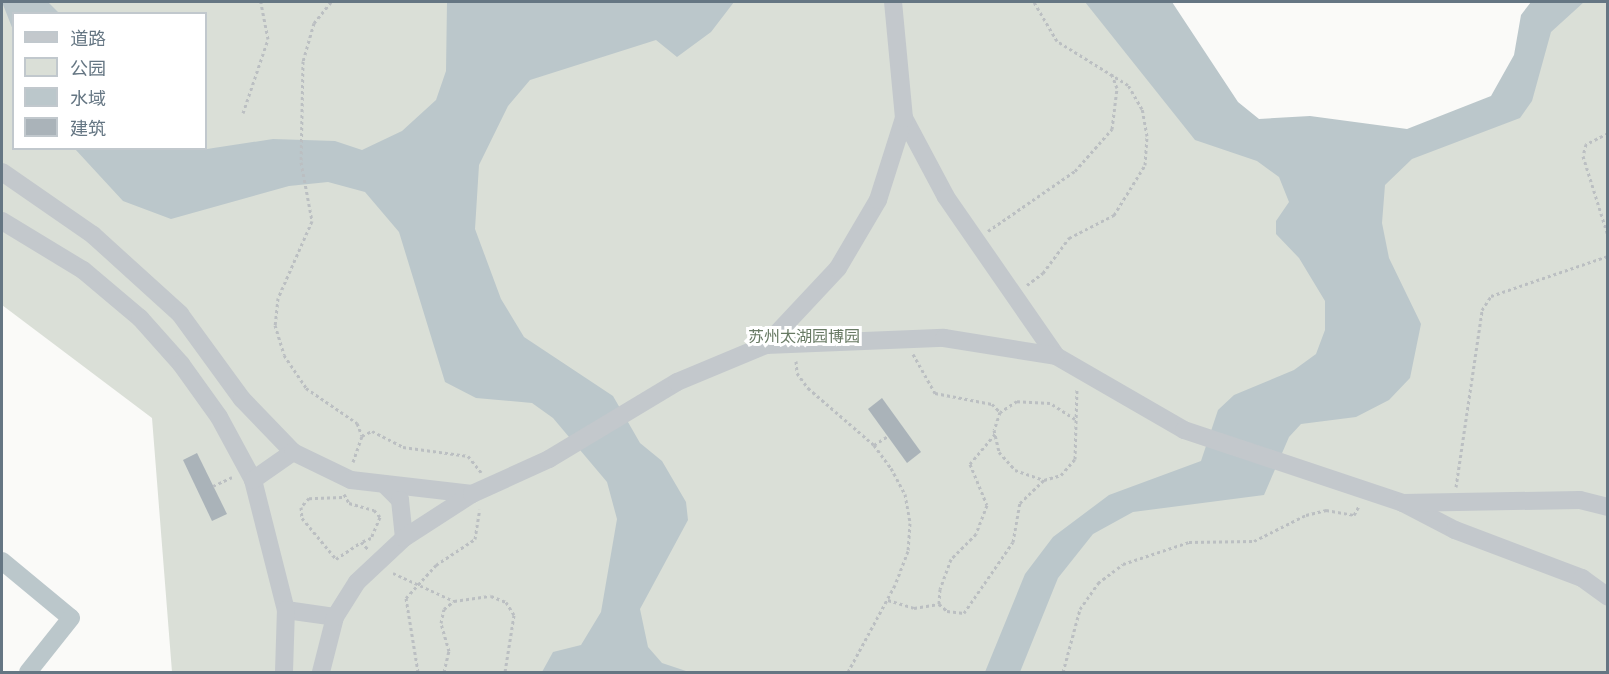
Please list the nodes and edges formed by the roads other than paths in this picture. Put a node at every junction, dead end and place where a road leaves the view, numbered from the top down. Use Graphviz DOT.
graph roads {
  1 [pos="893,2"];
  2 [pos="904,118"];
  3 [pos="2,172"];
  4 [pos="2,221"];
  5 [pos="766,345"];
  6 [pos="1056,356"];
  7 [pos="293,452"];
  8 [pos="253,480"];
  9 [pos="386,486"];
  10 [pos="476,492"];
  11 [pos="1403,503"];
  12 [pos="1608,507"];
  13 [pos="404,538"];
  14 [pos="1608,597"];
  15 [pos="286,610"];
  16 [pos="335,617"];
  17 [pos="284,672"];
  18 [pos="321,672"];
  1 -- 2 [label="street"];
  2 -- 5 [label="street"];
  2 -- 6 [label="street"];
  3 -- 7 [label="street"];
  4 -- 8 [label="street"];
  5 -- 6 [label="street"];
  5 -- 10 [label="street"];
  6 -- 11 [label="street"];
  7 -- 8 [label="street"];
  7 -- 9 [label="street"];
  8 -- 15 [label="street"];
  9 -- 10 [label="street"];
  9 -- 13 [label="street"];
  10 -- 13 [label="street"];
  11 -- 12 [label="street"];
  11 -- 14 [label="street"];
  13 -- 16 [label="street"];
  15 -- 16 [label="street"];
  15 -- 17 [label="street"];
  16 -- 18 [label="street"];
}
